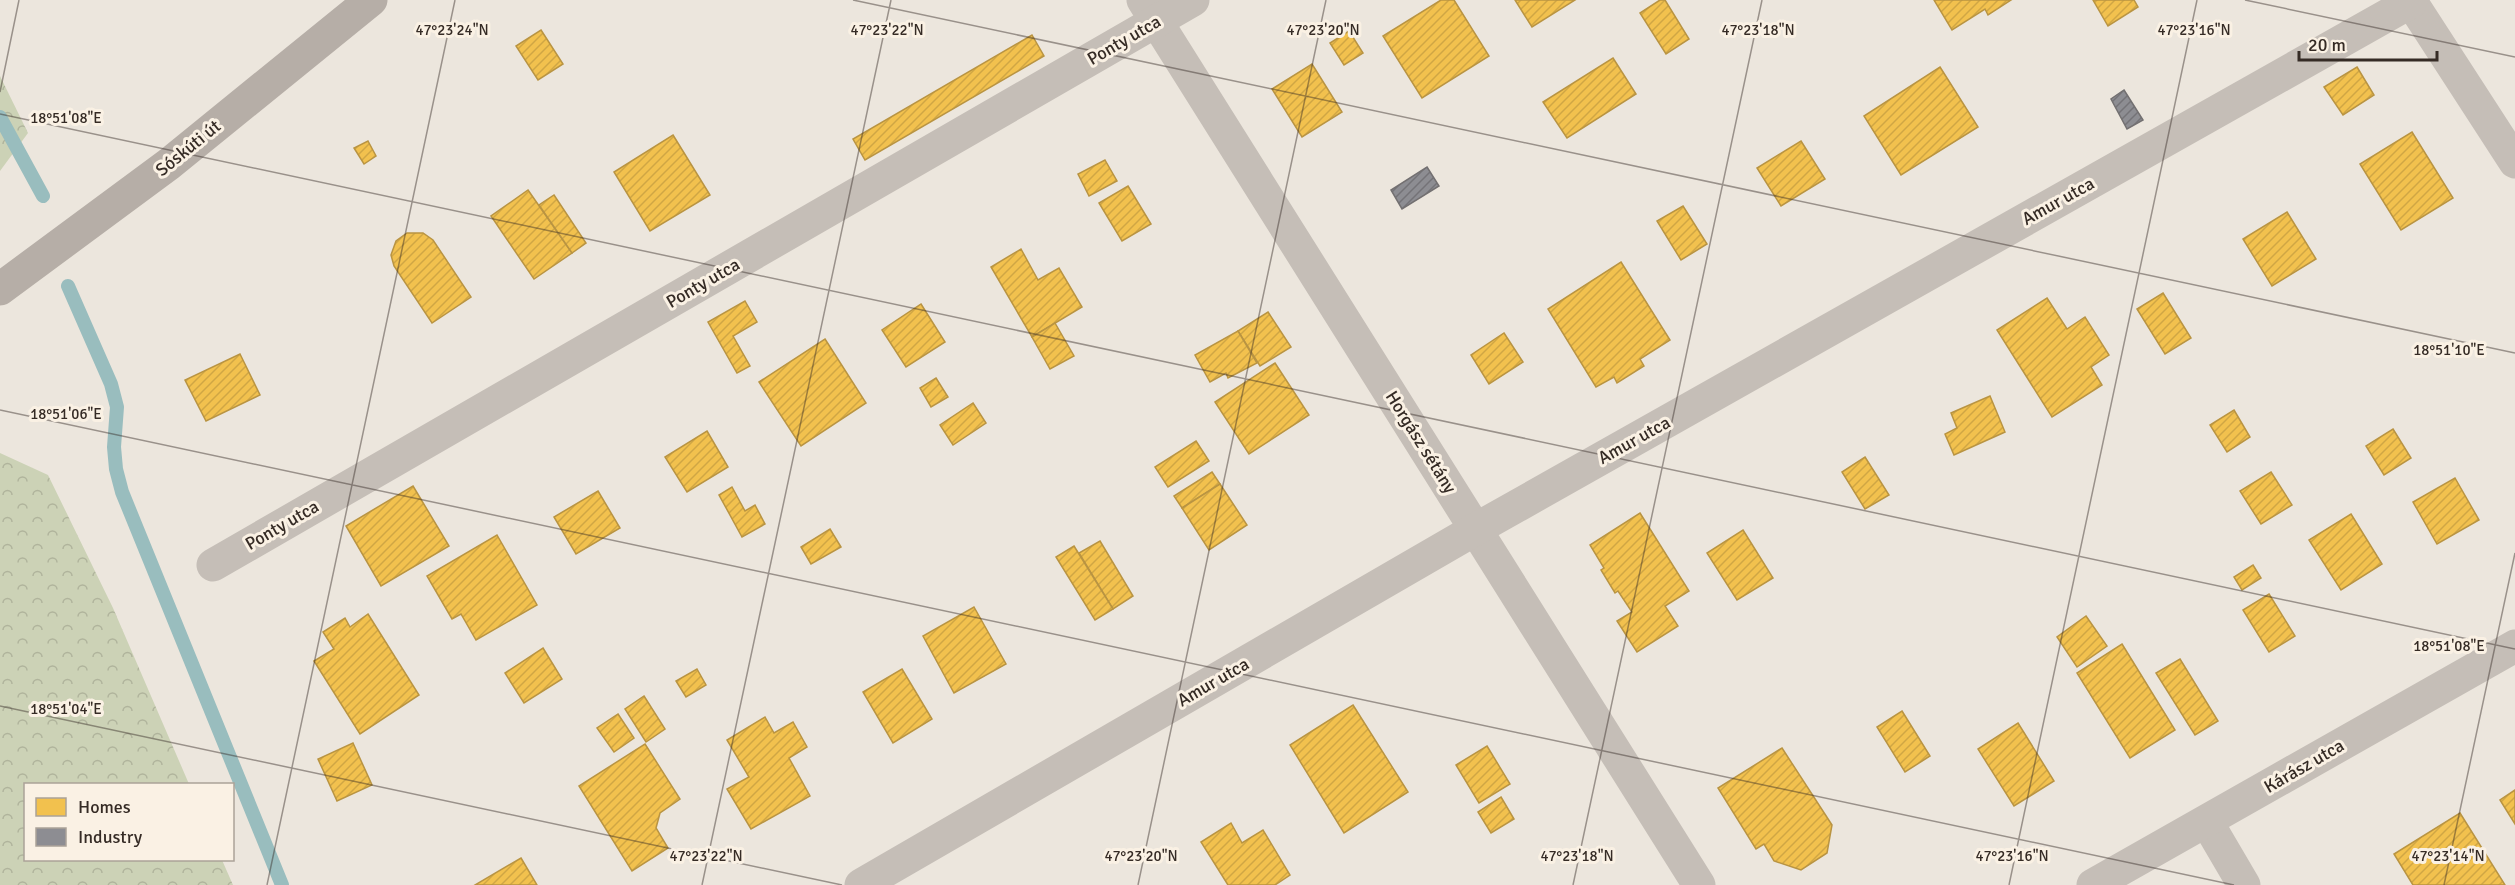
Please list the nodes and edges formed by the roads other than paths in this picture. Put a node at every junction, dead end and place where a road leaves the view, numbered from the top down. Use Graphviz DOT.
graph roads {
  1 [pos="371,0"];
  2 [pos="1193,0"];
  3 [pos="2411,1"];
  4 [pos="1149,11"];
  5 [pos="2515,162"];
  6 [pos="0,290"];
  7 [pos="1476,529"];
  8 [pos="213,565"];
  9 [pos="2515,646"];
  10 [pos="2207,822"];
  11 [pos="861,885"];
  12 [pos="1699,885"];
  13 [pos="2093,885"];
  14 [pos="2244,885"];
  1 -- 6 [label="main road, Sóskúti út"];
  2 -- 4 [label="street, Ponty utca"];
  3 -- 5 [label="street"];
  3 -- 7 [label="street, Amur utca"];
  4 -- 7 [label="street, Horgász sétány"];
  4 -- 8 [label="street, Ponty utca"];
  7 -- 11 [label="street, Amur utca"];
  7 -- 12 [label="street, Horgász sétány"];
  9 -- 10 [label="street, Kárász utca"];
  10 -- 13 [label="street, Kárász utca"];
  10 -- 14 [label="street"];
}
